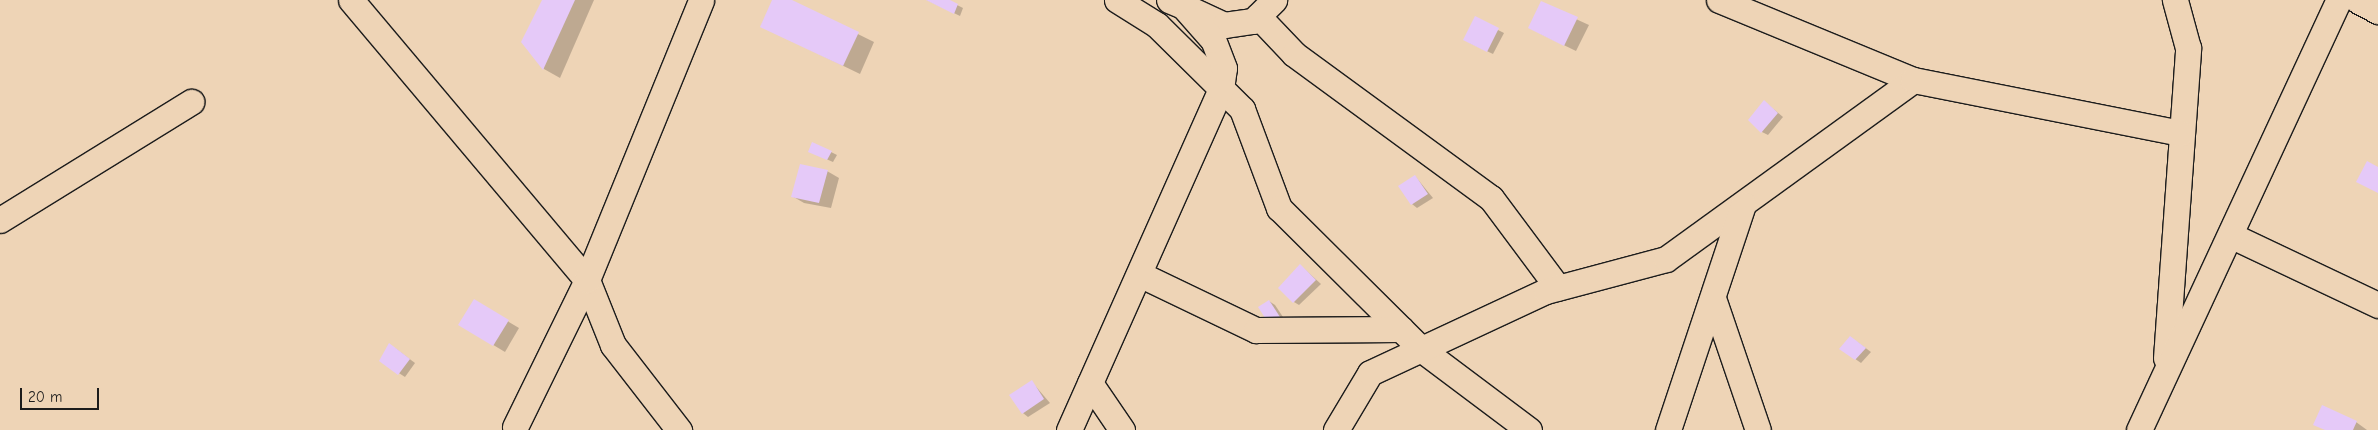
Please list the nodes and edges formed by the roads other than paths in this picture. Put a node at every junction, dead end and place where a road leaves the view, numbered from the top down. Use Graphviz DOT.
graph roads {
  1 [pos="701,0"];
  2 [pos="1117,0"];
  3 [pos="1719,0"];
  4 [pos="2175,0"];
  5 [pos="2339,0"];
  6 [pos="2357,0"];
  7 [pos="1176,3"];
  8 [pos="362,5"];
  9 [pos="1266,8"];
  10 [pos="2378,11"];
  11 [pos="1913,80"];
  12 [pos="1222,89"];
  13 [pos="192,102"];
  14 [pos="2181,133"];
  15 [pos="1743,204"];
  16 [pos="0,220"];
  17 [pos="2230,235"];
  18 [pos="1139,274"];
  19 [pos="587,280"];
  20 [pos="1558,288"];
  21 [pos="1713,298"];
  22 [pos="2378,304"];
  23 [pos="1400,329"];
  24 [pos="1421,349"];
  25 [pos="2165,373"];
  26 [pos="1090,383"];
  27 [pos="515,427"];
  28 [pos="679,430"];
  29 [pos="1068,430"];
  30 [pos="1122,430"];
  31 [pos="1336,430"];
  32 [pos="1528,430"];
  33 [pos="1668,430"];
  34 [pos="1758,430"];
  35 [pos="2139,430"];
  1 -- 19 [label="street"];
  2 -- 12 [label="street"];
  3 -- 11 [label="street"];
  4 -- 14 [label="street"];
  5 -- 17 [label="street"];
  6 -- 10 [label="street"];
  7 -- 9 [label="street"];
  7 -- 12 [label="street"];
  8 -- 19 [label="street"];
  9 -- 20 [label="street"];
  11 -- 14 [label="street"];
  11 -- 15 [label="street"];
  12 -- 18 [label="street"];
  12 -- 23 [label="street"];
  13 -- 16 [label="street"];
  14 -- 25 [label="street"];
  15 -- 20 [label="street"];
  15 -- 21 [label="street"];
  17 -- 22 [label="street"];
  17 -- 25 [label="street"];
  18 -- 23 [label="street"];
  18 -- 26 [label="street"];
  19 -- 27 [label="street"];
  19 -- 28 [label="street"];
  20 -- 24 [label="street"];
  21 -- 33 [label="street"];
  21 -- 34 [label="street"];
  23 -- 24 [label="street"];
  24 -- 31 [label="street"];
  24 -- 32 [label="street"];
  25 -- 35 [label="street"];
  26 -- 29 [label="street"];
  26 -- 30 [label="street"];
}
